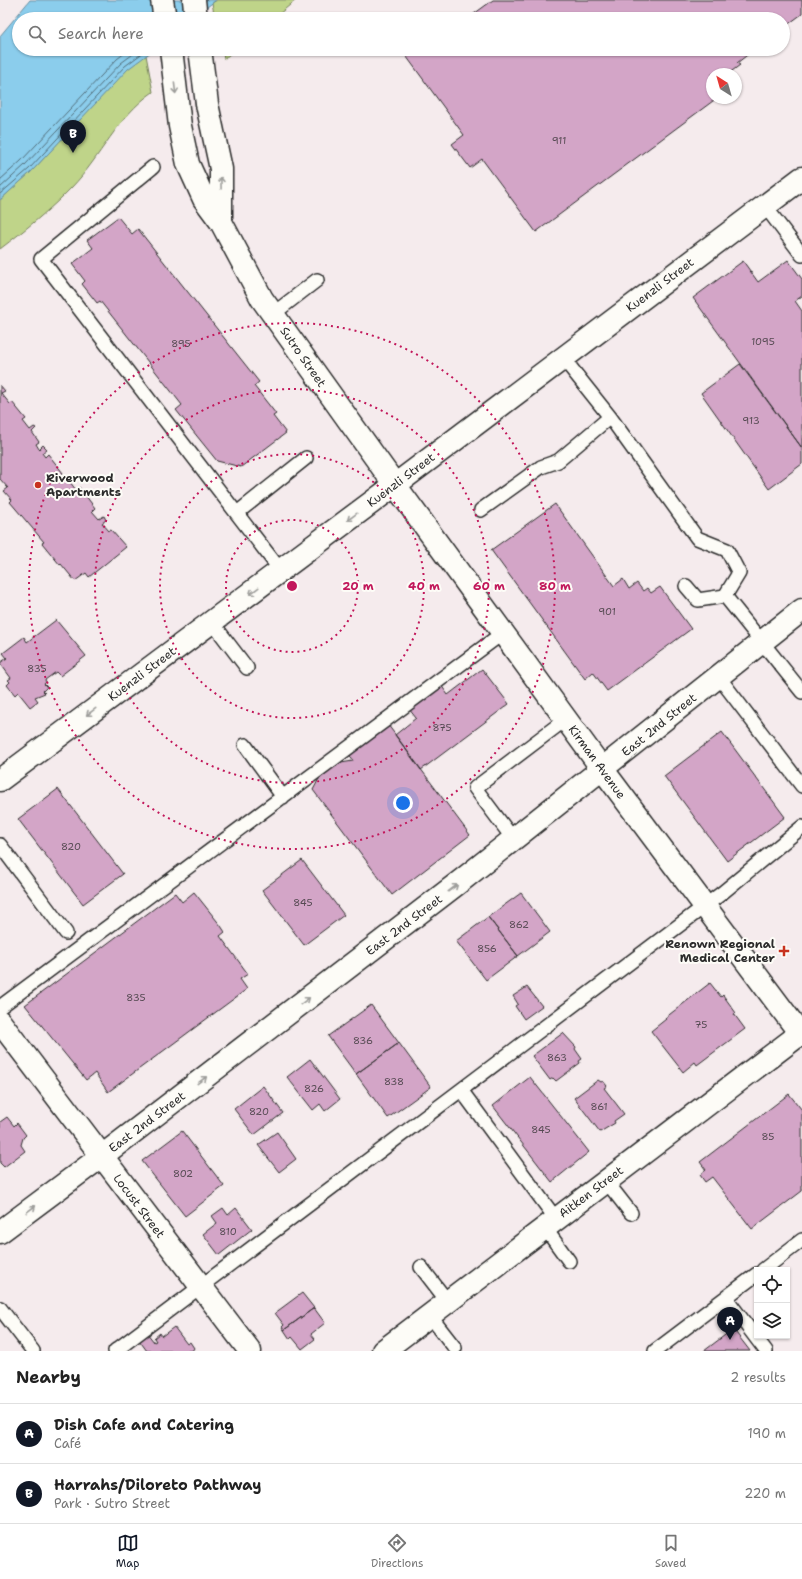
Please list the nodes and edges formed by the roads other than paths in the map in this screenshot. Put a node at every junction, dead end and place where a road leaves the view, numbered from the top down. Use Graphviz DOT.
graph roads {
  1 [pos="162,0"];
  2 [pos="194,0"];
  3 [pos="164,12"];
  4 [pos="195,12"];
  5 [pos="172,56"];
  6 [pos="201,56"];
  7 [pos="153,167"];
  8 [pos="802,178"];
  9 [pos="765,206"];
  10 [pos="221,222"];
  11 [pos="802,255"];
  12 [pos="317,280"];
  13 [pos="273,314"];
  14 [pos="564,358"];
  15 [pos="610,418"];
  16 [pos="306,458"];
  17 [pos="395,485"];
  18 [pos="480,510"];
  19 [pos="237,513"];
  20 [pos="281,571"];
  21 [pos="686,586"];
  22 [pos="725,596"];
  23 [pos="802,610"];
  24 [pos="212,622"];
  25 [pos="504,632"];
  26 [pos="762,641"];
  27 [pos="247,668"];
  28 [pos="718,676"];
  29 [pos="802,692"];
  30 [pos="566,719"];
  31 [pos="245,745"];
  32 [pos="603,770"];
  33 [pos="0,780"];
  34 [pos="802,786"];
  35 [pos="283,797"];
  36 [pos="802,827"];
  37 [pos="514,840"];
  38 [pos="0,845"];
  39 [pos="704,907"];
  40 [pos="66,933"];
  41 [pos="0,1007"];
  42 [pos="0,1022"];
  43 [pos="801,1035"];
  44 [pos="461,1090"];
  45 [pos="102,1156"];
  46 [pos="606,1181"];
  47 [pos="631,1213"];
  48 [pos="551,1224"];
  49 [pos="0,1232"];
  50 [pos="802,1240"];
  51 [pos="569,1261"];
  52 [pos="421,1266"];
  53 [pos="767,1267"];
  54 [pos="754,1276"];
  55 [pos="200,1286"];
  56 [pos="726,1298"];
  57 [pos="448,1302"];
  58 [pos="0,1308"];
  59 [pos="430,1316"];
  60 [pos="454,1348"];
  61 [pos="33,1351"];
  62 [pos="115,1351"];
  63 [pos="250,1351"];
  64 [pos="383,1351"];
  65 [pos="655,1351"];
  66 [pos="766,1351"];
  1 -- 3 [label="street"];
  2 -- 4 [label="street"];
  5 -- 10 [label="street, Sutro Street, one-way"];
  10 -- 6 [label="street, Sutro Street, one-way"];
  7 -- 19 [label="lane"];
  8 -- 9 [label="street, Kuenzli Street"];
  9 -- 11 [label="lane"];
  9 -- 14 [label="street, Kuenzli Street"];
  10 -- 13 [label="street, Sutro Street"];
  12 -- 13 [label="lane"];
  13 -- 17 [label="street, Sutro Street"];
  14 -- 15 [label="lane"];
  14 -- 17 [label="street, Kuenzli Street"];
  15 -- 18 [label="lane"];
  15 -- 22 [label="lane"];
  16 -- 19 [label="lane"];
  17 -- 20 [label="street, Kuenzli Street, one-way"];
  17 -- 25 [label="street, Kirman Avenue"];
  19 -- 20 [label="lane"];
  20 -- 24 [label="street, Kuenzli Street, one-way"];
  21 -- 22 [label="lane"];
  22 -- 26 [label="lane"];
  23 -- 26 [label="street, East 2nd Street"];
  24 -- 27 [label="lane"];
  24 -- 33 [label="street, Kuenzli Street, one-way"];
  25 -- 30 [label="street, Kirman Avenue"];
  25 -- 35 [label="lane"];
  26 -- 28 [label="street, East 2nd Street"];
  26 -- 29 [label="lane"];
  28 -- 32 [label="street, East 2nd Street"];
  28 -- 34 [label="lane"];
  30 -- 32 [label="street, Kirman Avenue"];
  30 -- 37 [label="lane"];
  31 -- 35 [label="lane"];
  32 -- 37 [label="street, East 2nd Street"];
  32 -- 39 [label="street, Kirman Avenue"];
  35 -- 41 [label="lane"];
  36 -- 39 [label="lane"];
  45 -- 37 [label="street, East 2nd Street, one-way"];
  38 -- 40 [label="lane"];
  39 -- 43 [label="street, Kirman Avenue"];
  39 -- 44 [label="lane"];
  42 -- 45 [label="street, Locust Street"];
  43 -- 46 [label="street, Aitken Street"];
  44 -- 48 [label="lane"];
  44 -- 55 [label="lane"];
  49 -- 45 [label="street, East 2nd Street, one-way"];
  45 -- 55 [label="street, Locust Street"];
  46 -- 47 [label="lane"];
  46 -- 48 [label="street, Aitken Street"];
  48 -- 51 [label="lane"];
  48 -- 57 [label="street, Aitken Street"];
  50 -- 53 [label="lane"];
  52 -- 57 [label="lane"];
  54 -- 56 [label="lane"];
  55 -- 62 [label="lane"];
  55 -- 63 [label="street, Locust Street"];
  56 -- 65 [label="lane"];
  56 -- 66 [label="lane"];
  57 -- 59 [label="street, Aitken Street"];
  58 -- 61 [label="lane"];
  59 -- 60 [label="lane"];
  59 -- 64 [label="street, Aitken Street"];
}
